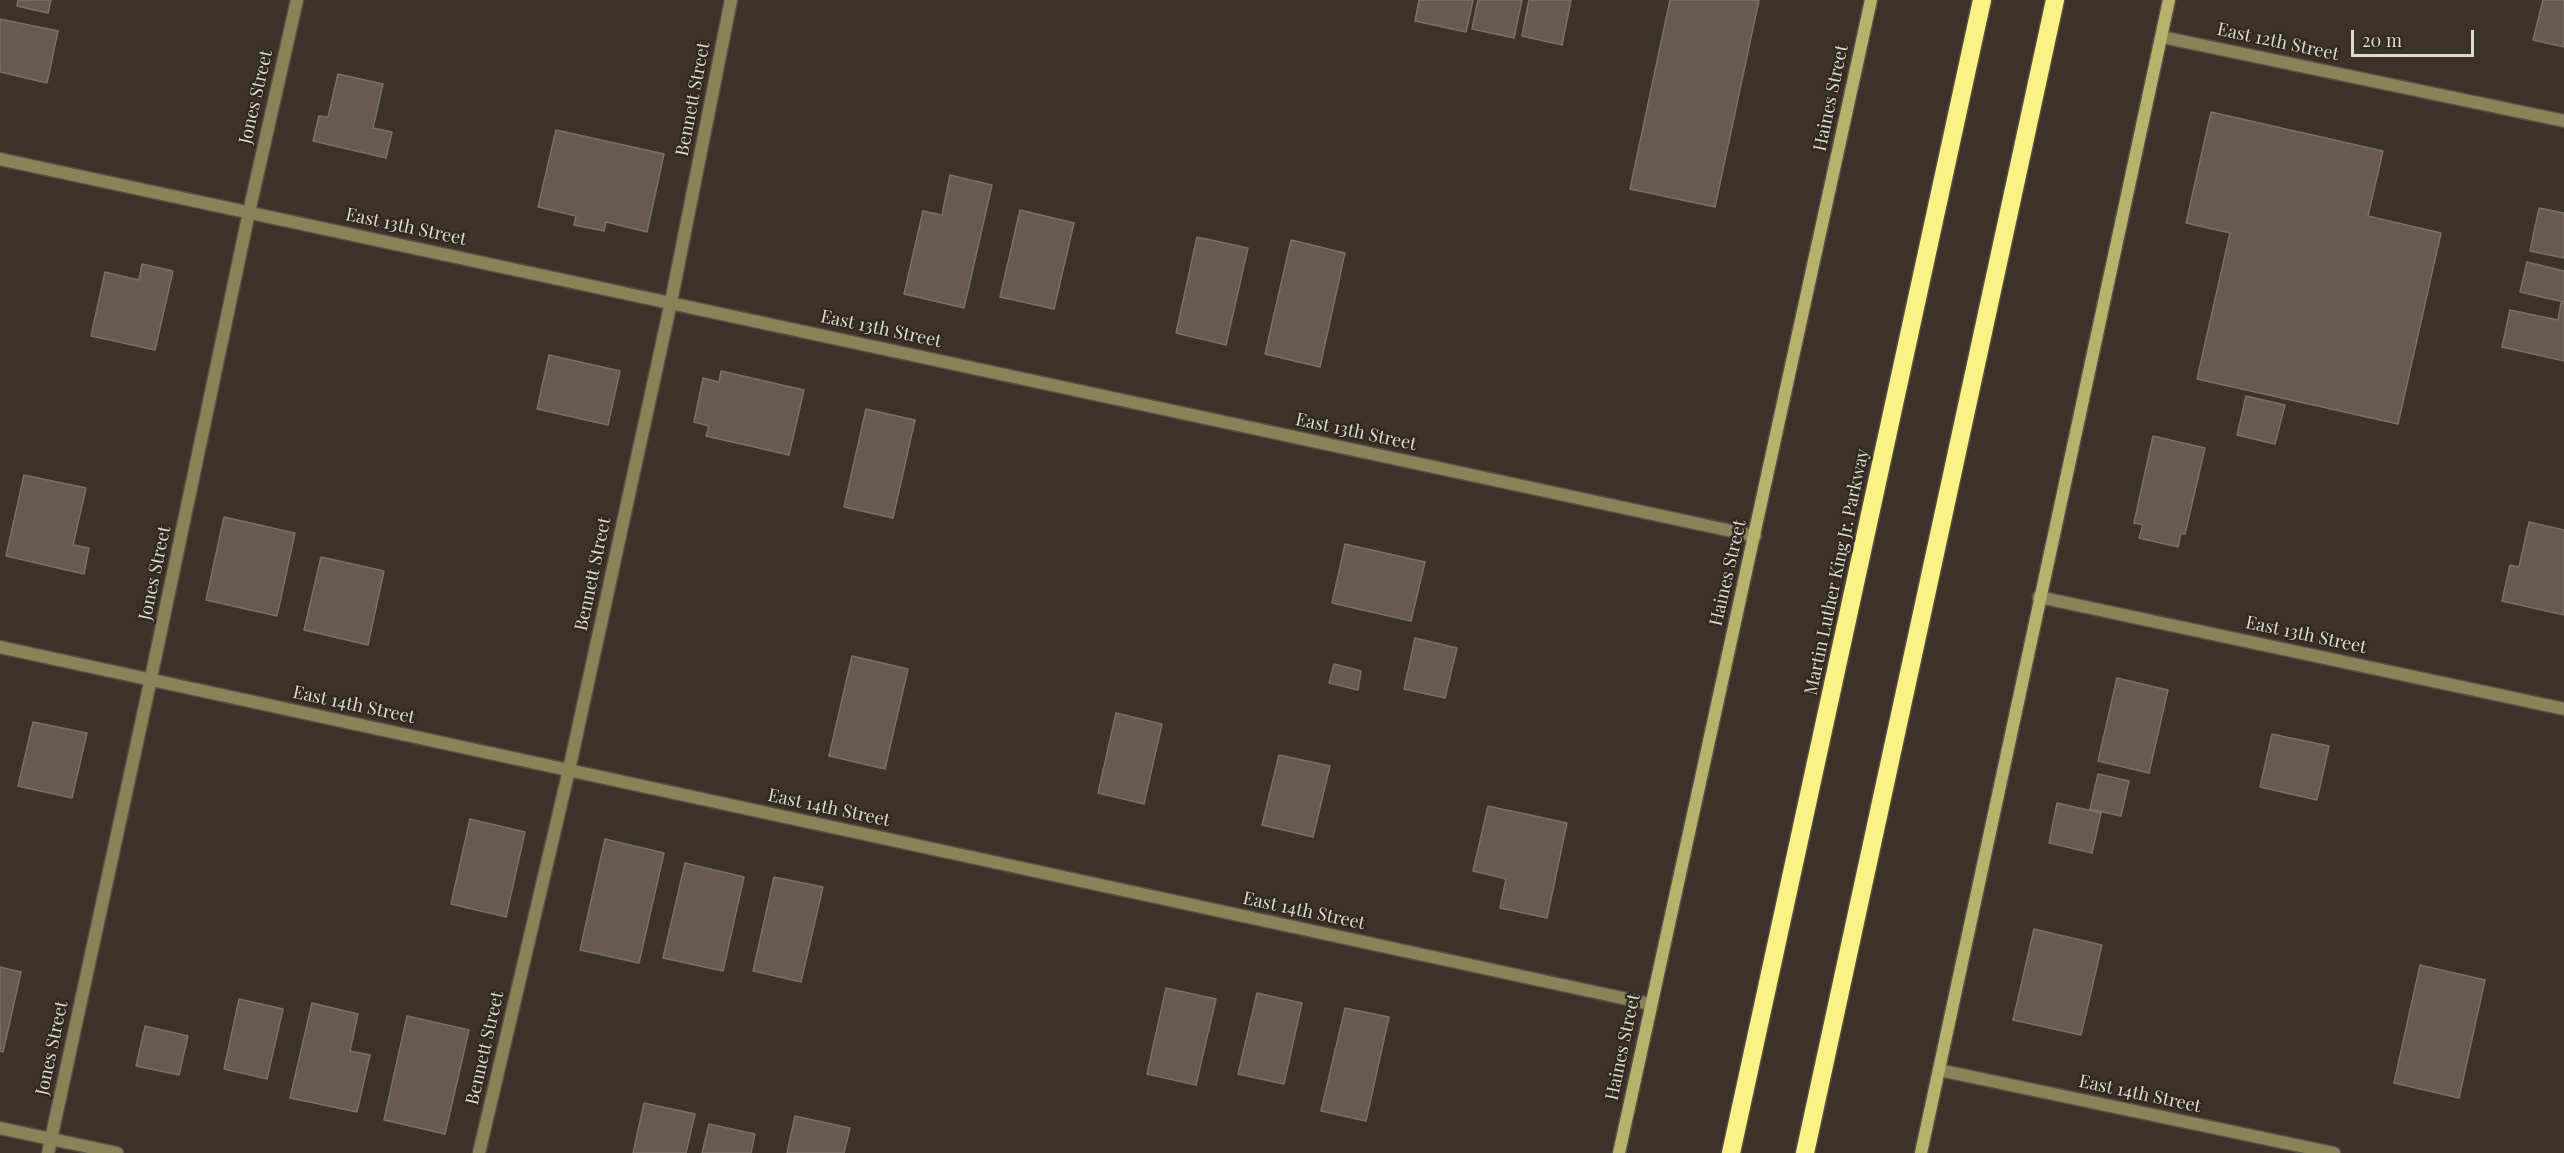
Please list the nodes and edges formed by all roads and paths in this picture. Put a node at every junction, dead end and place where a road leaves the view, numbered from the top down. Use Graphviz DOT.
graph roads {
  1 [pos="297,0"];
  2 [pos="731,0"];
  3 [pos="1871,0"];
  4 [pos="1982,0"];
  5 [pos="2055,0"];
  6 [pos="2169,0"];
  7 [pos="2162,37"];
  8 [pos="2564,121"];
  9 [pos="0,159"];
  10 [pos="249,212"];
  11 [pos="671,302"];
  12 [pos="1755,536"];
  13 [pos="2039,597"];
  14 [pos="0,647"];
  15 [pos="151,678"];
  16 [pos="2564,709"];
  17 [pos="569,770"];
  18 [pos="1650,1004"];
  19 [pos="1939,1070"];
  20 [pos="0,1128"];
  21 [pos="51,1139"];
  22 [pos="48,1153"];
  23 [pos="117,1153"];
  24 [pos="479,1153"];
  25 [pos="1619,1153"];
  26 [pos="1731,1153"];
  27 [pos="1805,1153"];
  28 [pos="1921,1153"];
  29 [pos="2334,1153"];
  1 -- 10 [label="street, Jones Street"];
  2 -- 11 [label="street, Bennett Street"];
  3 -- 12 [label="street, Haines Street"];
  4 -- 26 [label="highway, Martin Luther King Jr. Parkway"];
  5 -- 27 [label="highway"];
  6 -- 7 [label="street"];
  7 -- 8 [label="street, East 12th Street"];
  7 -- 13 [label="street"];
  9 -- 10 [label="street, East 13th Street"];
  10 -- 11 [label="street, East 13th Street"];
  10 -- 15 [label="street, Jones Street"];
  11 -- 12 [label="street, East 13th Street"];
  11 -- 17 [label="street, Bennett Street"];
  12 -- 18 [label="street, Haines Street"];
  13 -- 16 [label="street, East 13th Street"];
  13 -- 19 [label="street"];
  14 -- 15 [label="street, East 14th Street"];
  15 -- 17 [label="street, East 14th Street"];
  15 -- 21 [label="street, Jones Street"];
  17 -- 18 [label="street, East 14th Street"];
  17 -- 24 [label="street, Bennett Street"];
  18 -- 25 [label="street, Haines Street"];
  19 -- 28 [label="street"];
  19 -- 29 [label="street, East 14th Street"];
  20 -- 21 [label="street"];
  21 -- 22 [label="street, Jones Street"];
  21 -- 23 [label="street"];
}
